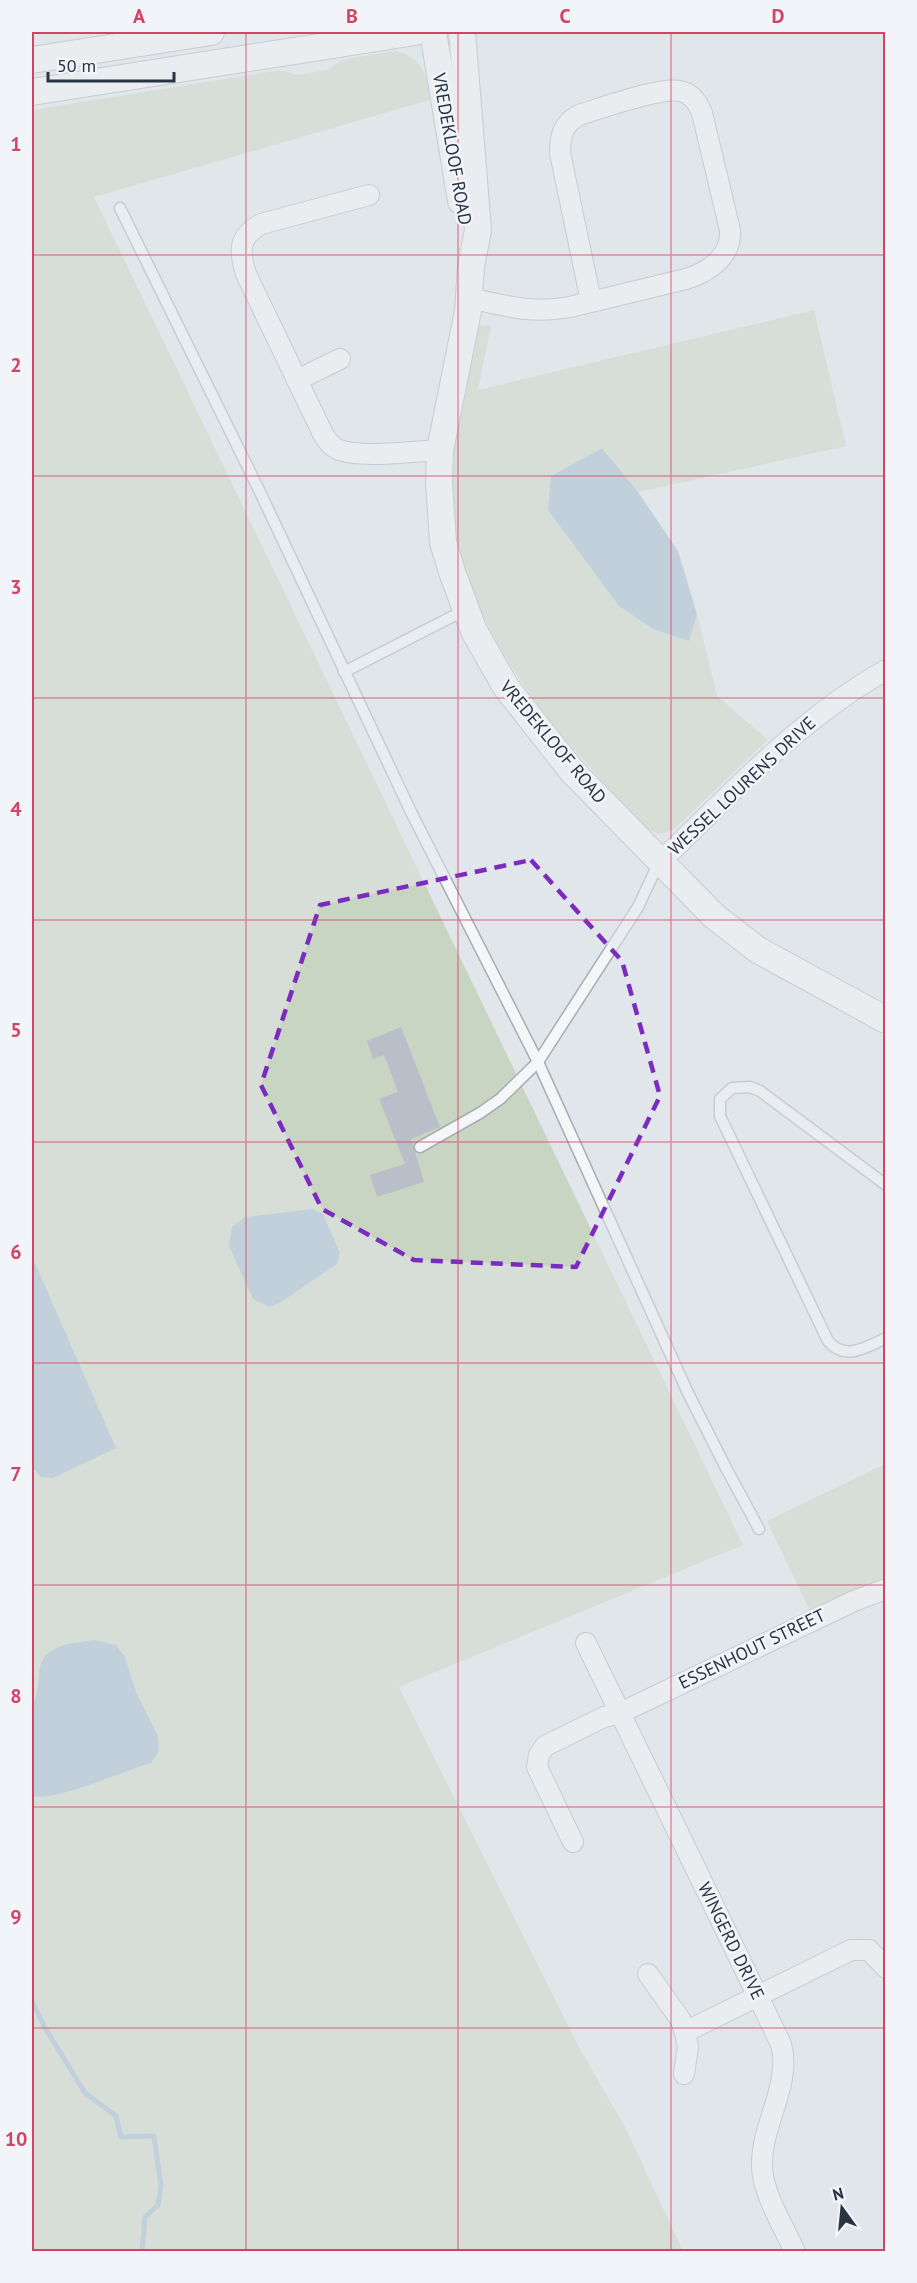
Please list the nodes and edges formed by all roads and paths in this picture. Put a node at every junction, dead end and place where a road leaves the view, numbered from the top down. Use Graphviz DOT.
graph roads {
  1 [pos="211,32"];
  2 [pos="415,32"];
  3 [pos="433,32"];
  4 [pos="462,32"];
  5 [pos="163,36"];
  6 [pos="32,60"];
  7 [pos="32,92"];
  8 [pos="369,195"];
  9 [pos="120,208"];
  10 [pos="471,266"];
  11 [pos="470,298"];
  12 [pos="591,301"];
  13 [pos="340,359"];
  14 [pos="297,380"];
  15 [pos="440,450"];
  16 [pos="465,610"];
  17 [pos="885,670"];
  18 [pos="344,672"];
  19 [pos="660,862"];
  20 [pos="885,1020"];
  21 [pos="538,1062"];
  22 [pos="420,1147"];
  23 [pos="885,1185"];
  24 [pos="885,1338"];
  25 [pos="759,1529"];
  26 [pos="885,1589"];
  27 [pos="586,1643"];
  28 [pos="620,1713"];
  29 [pos="573,1842"];
  30 [pos="885,1968"];
  31 [pos="648,1974"];
  32 [pos="758,1995"];
  33 [pos="685,2032"];
  34 [pos="684,2074"];
  35 [pos="795,2252"];
  1 -- 5 [label="street"];
  2 -- 7 [label="street"];
  3 -- 10 [label="street, VREDEKLOOF ROAD"];
  4 -- 10 [label="street, VREDEKLOOF ROAD"];
  5 -- 6 [label="street"];
  8 -- 14 [label="street"];
  9 -- 18 [label="lane"];
  10 -- 11 [label="street, VREDEKLOOF ROAD"];
  11 -- 12 [label="street"];
  11 -- 15 [label="street, VREDEKLOOF ROAD"];
  12 -- 12 [label="street"];
  13 -- 14 [label="street"];
  14 -- 15 [label="street"];
  15 -- 16 [label="street, VREDEKLOOF ROAD"];
  16 -- 18 [label="lane"];
  16 -- 19 [label="street, VREDEKLOOF ROAD"];
  17 -- 19 [label="street, WESSEL LOURENS DRIVE"];
  18 -- 21 [label="lane"];
  19 -- 20 [label="street, VREDEKLOOF ROAD"];
  19 -- 21 [label="lane"];
  21 -- 22 [label="lane"];
  21 -- 25 [label="lane"];
  23 -- 24 [label="lane"];
  26 -- 28 [label="street, ESSENHOUT STREET"];
  27 -- 28 [label="street, WINGERD DRIVE"];
  28 -- 29 [label="street, ESSENHOUT STREET"];
  28 -- 32 [label="street, WINGERD DRIVE"];
  30 -- 32 [label="street"];
  31 -- 33 [label="street"];
  32 -- 33 [label="street"];
  32 -- 35 [label="street, WINGERD DRIVE"];
  33 -- 34 [label="street"];
}
